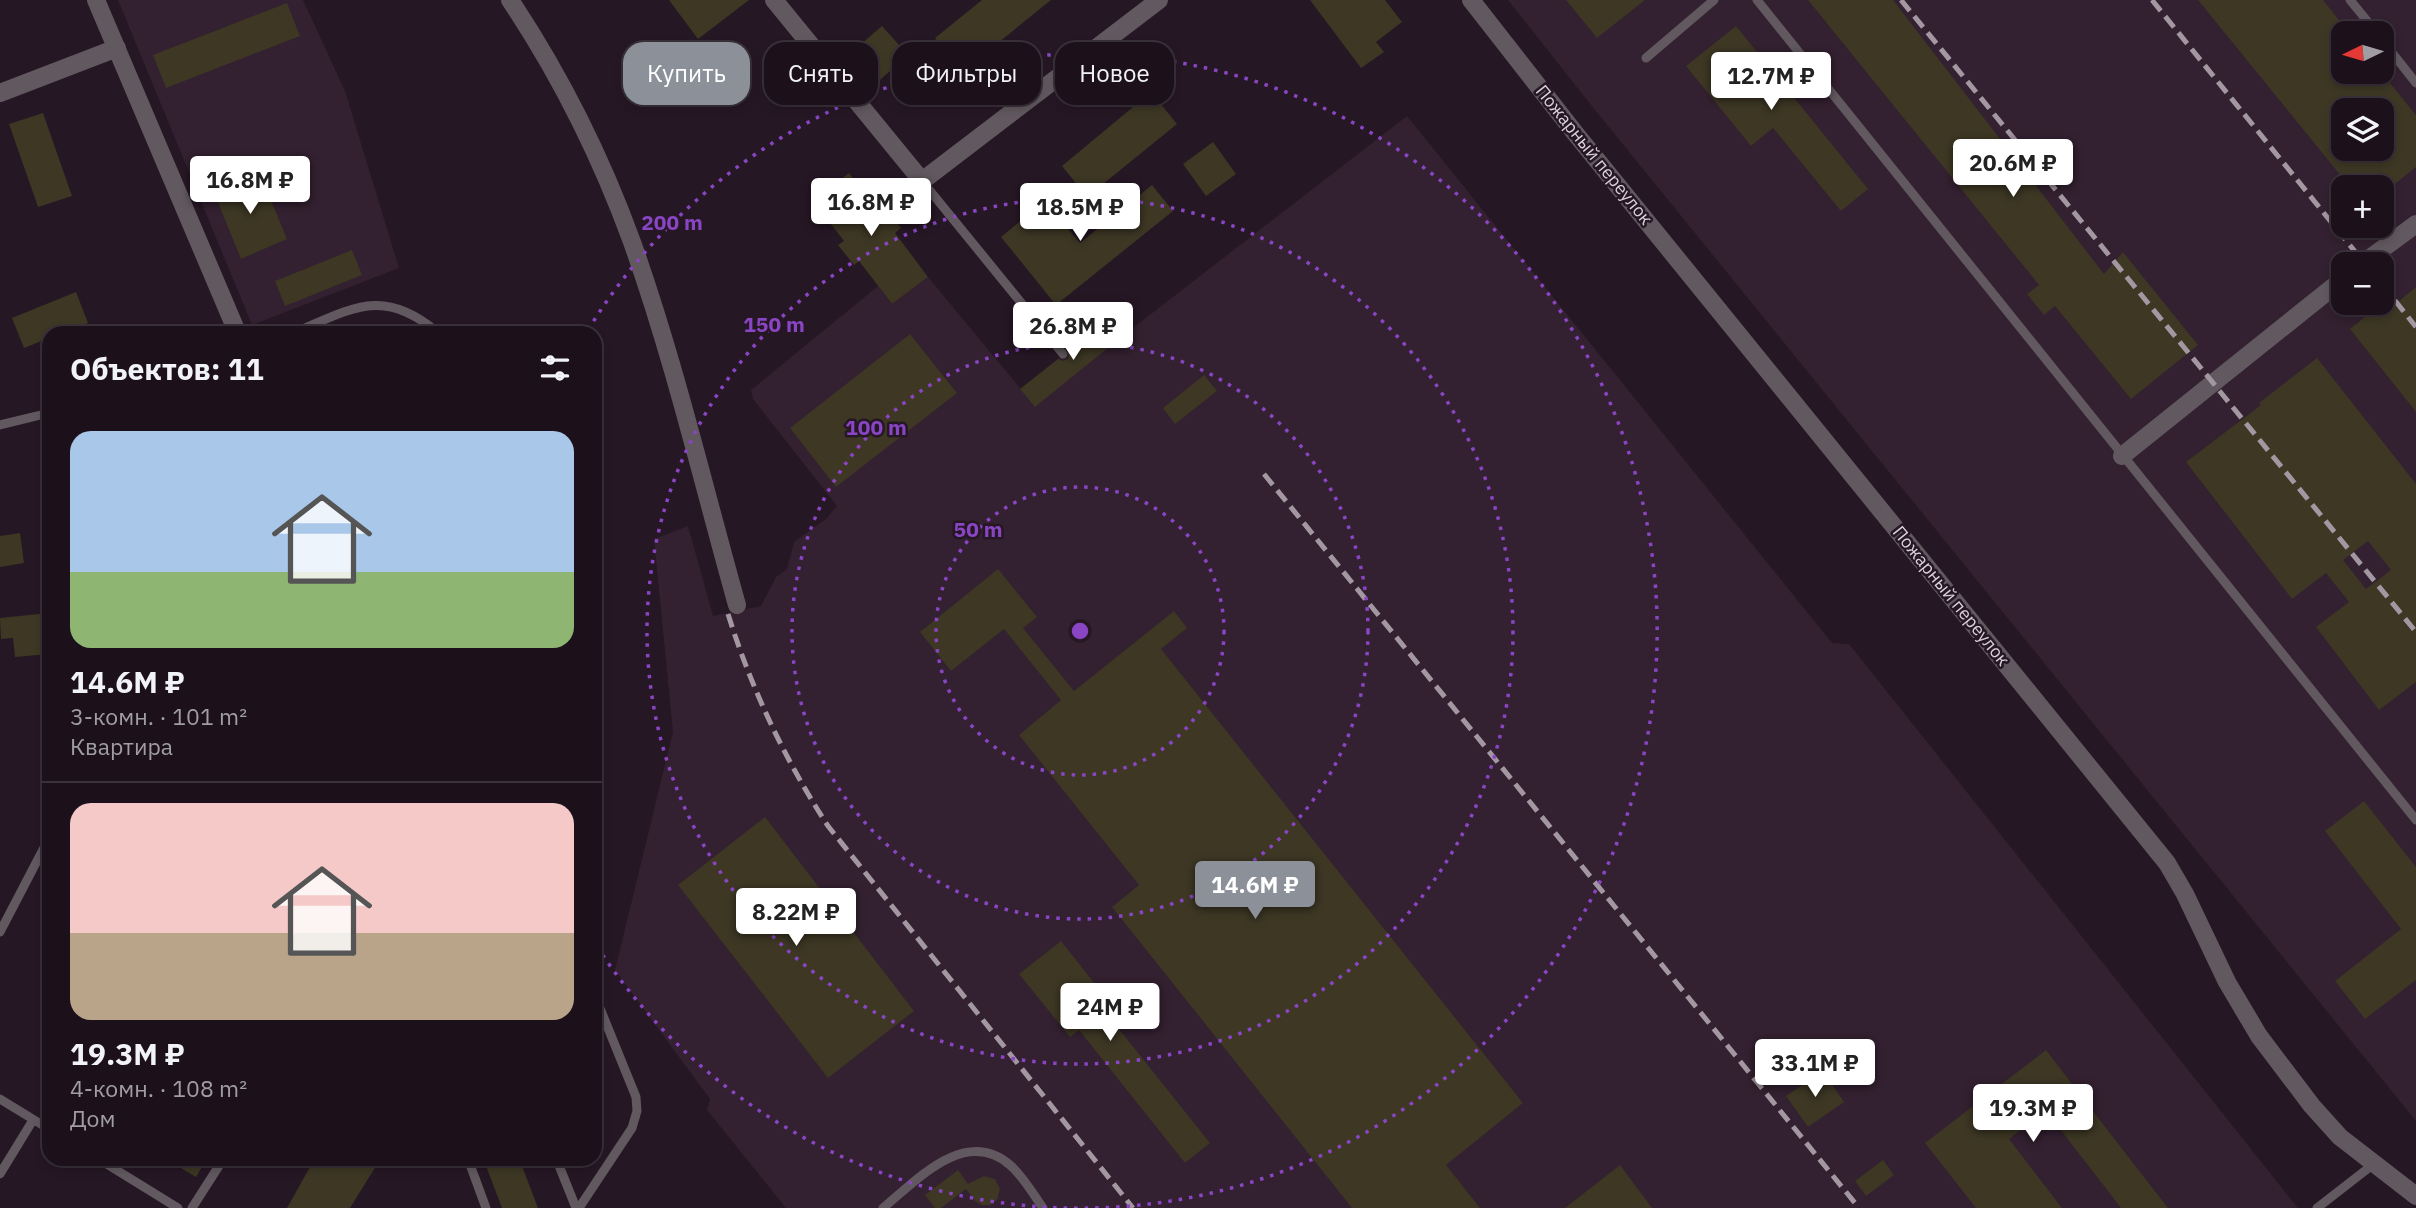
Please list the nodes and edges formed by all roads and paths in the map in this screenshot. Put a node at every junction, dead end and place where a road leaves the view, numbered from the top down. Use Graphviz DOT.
graph roads {
  1 [pos="96,0"];
  2 [pos="510,0"];
  3 [pos="774,0"];
  4 [pos="1471,0"];
  5 [pos="1714,0"];
  6 [pos="1757,0"];
  7 [pos="2350,0"];
  8 [pos="1153,2"];
  9 [pos="2367,21"];
  10 [pos="117,48"];
  11 [pos="2394,55"];
  12 [pos="1646,58"];
  13 [pos="2416,83"];
  14 [pos="0,93"];
  15 [pos="922,181"];
  16 [pos="2416,224"];
  17 [pos="2378,252"];
  18 [pos="2331,289"];
  19 [pos="234,326"];
  20 [pos="311,326"];
  21 [pos="430,326"];
  22 [pos="1063,354"];
  23 [pos="42,416"];
  24 [pos="0,425"];
  25 [pos="2122,456"];
  26 [pos="737,606"];
  27 [pos="2416,820"];
  28 [pos="42,851"];
  29 [pos="0,932"];
  30 [pos="602,1013"];
  31 [pos="0,1099"];
  32 [pos="33,1120"];
  33 [pos="42,1125"];
  34 [pos="2375,1163"];
  35 [pos="110,1166"];
  36 [pos="219,1166"];
  37 [pos="471,1166"];
  38 [pos="560,1166"];
  39 [pos="0,1174"];
  40 [pos="2416,1196"];
  41 [pos="178,1208"];
  42 [pos="192,1208"];
  43 [pos="486,1208"];
  44 [pos="578,1208"];
  45 [pos="883,1208"];
  46 [pos="1043,1208"];
  47 [pos="2317,1208"];
  1 -- 10 [label="street"];
  2 -- 26 [label="street"];
  3 -- 15 [label="street"];
  4 -- 34 [label="street, Пожарный переулок"];
  5 -- 12 [label="lane"];
  6 -- 25 [label="lane"];
  7 -- 9 [label="lane"];
  8 -- 15 [label="street"];
  10 -- 14 [label="street"];
  10 -- 19 [label="street"];
  11 -- 13 [label="lane"];
  15 -- 22 [label="lane"];
  16 -- 17 [label="street"];
  18 -- 25 [label="street"];
  20 -- 21 [label="lane"];
  23 -- 24 [label="lane"];
  25 -- 27 [label="lane"];
  28 -- 29 [label="lane"];
  30 -- 44 [label="lane"];
  31 -- 32 [label="lane"];
  32 -- 33 [label="lane"];
  32 -- 39 [label="lane"];
  34 -- 40 [label="street, Пожарный переулок"];
  34 -- 47 [label="lane"];
  35 -- 41 [label="lane"];
  36 -- 42 [label="lane"];
  37 -- 43 [label="lane"];
  38 -- 44 [label="lane"];
  45 -- 46 [label="lane"];
}
